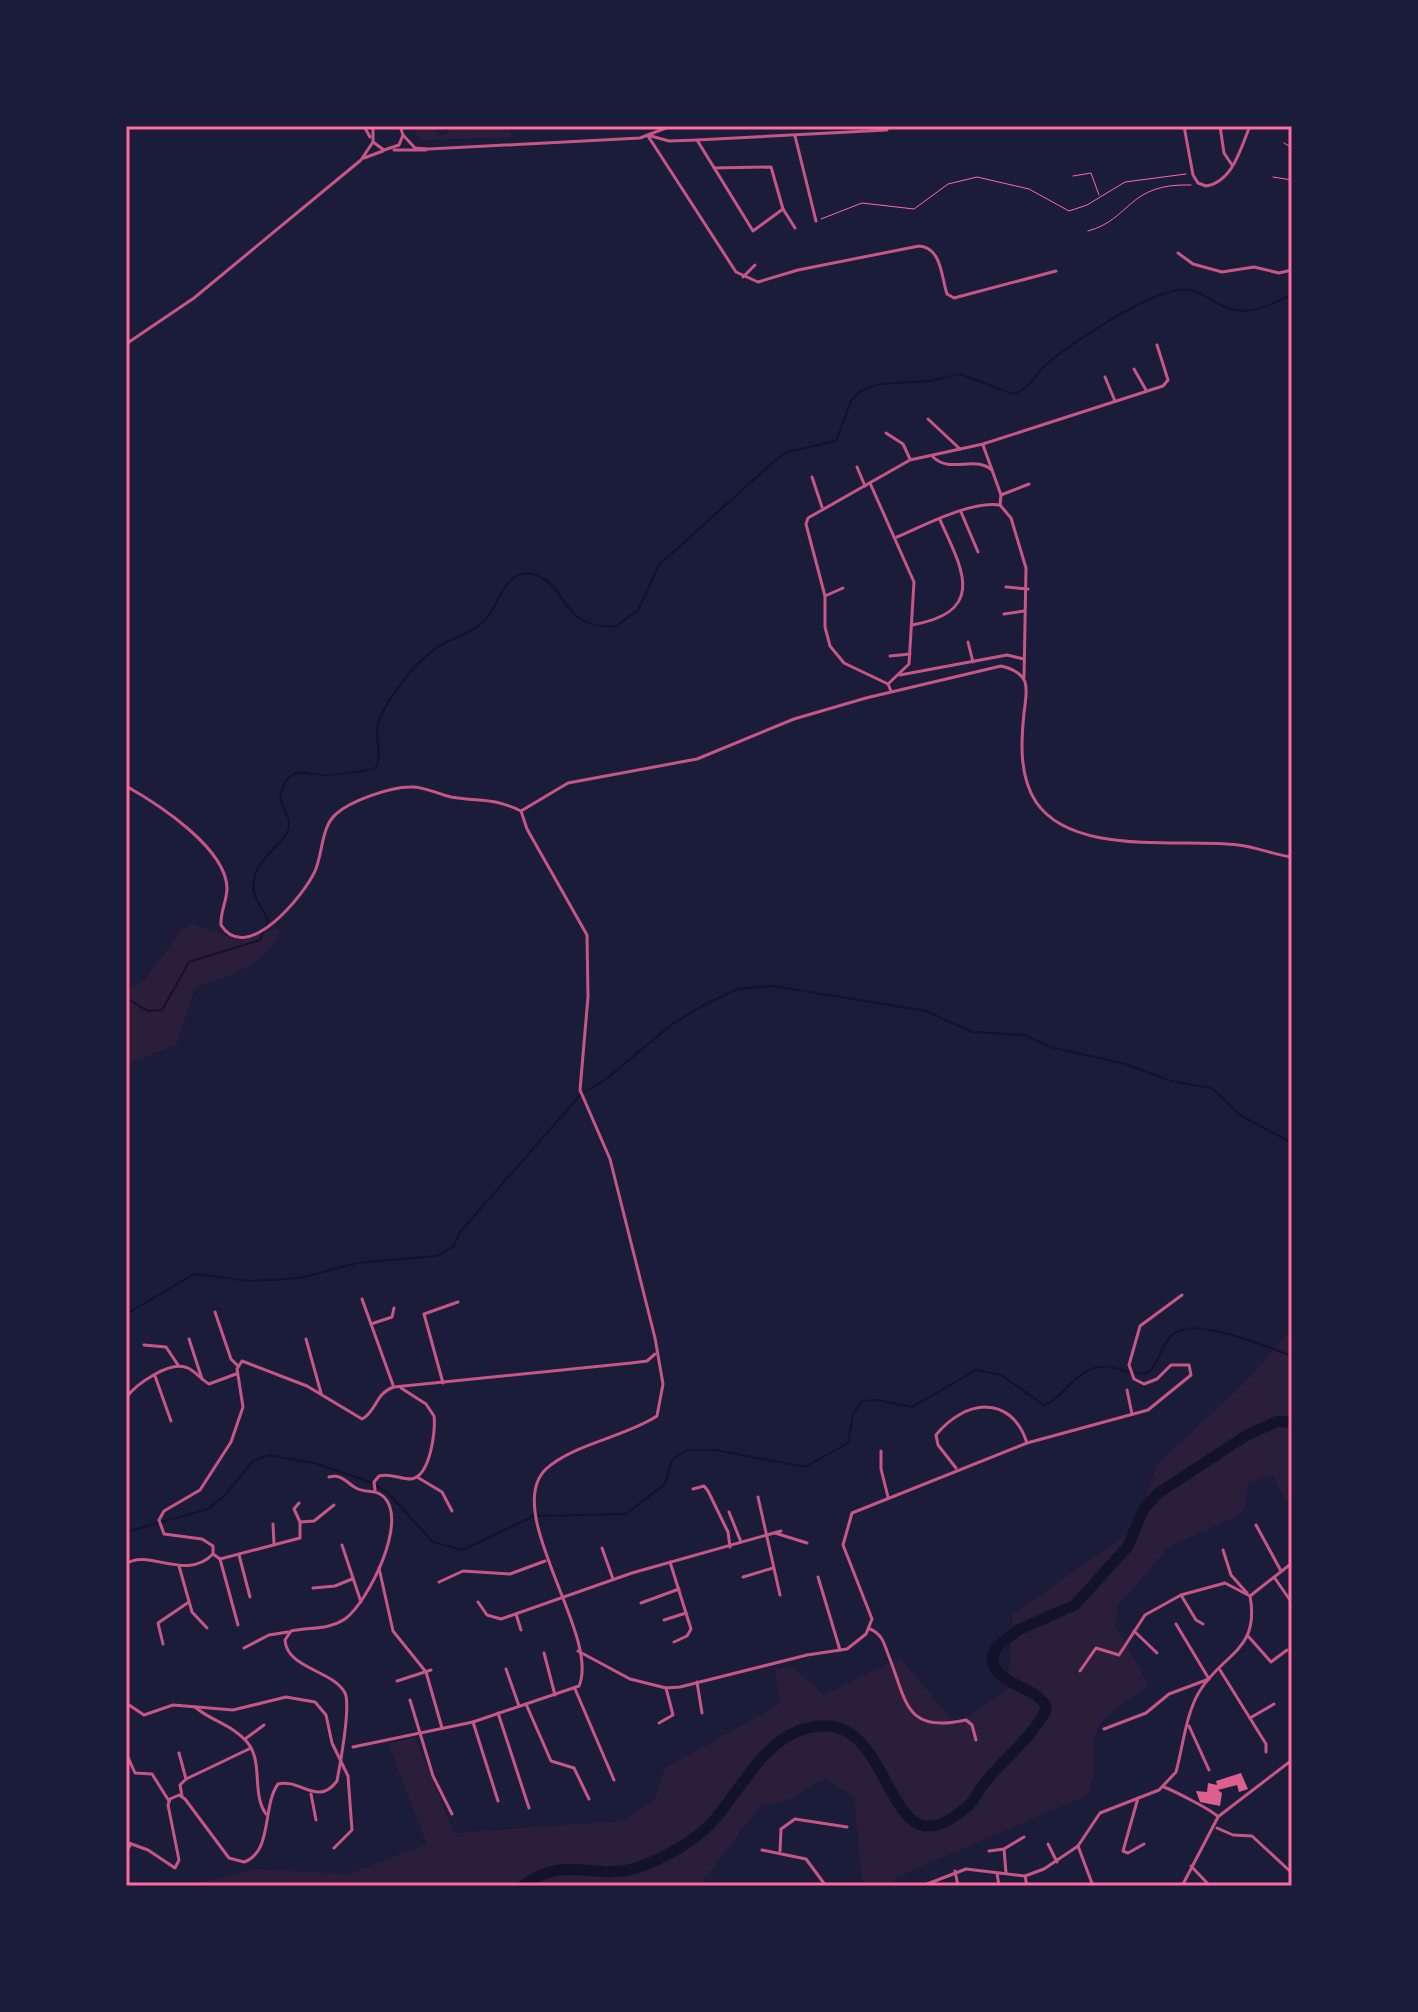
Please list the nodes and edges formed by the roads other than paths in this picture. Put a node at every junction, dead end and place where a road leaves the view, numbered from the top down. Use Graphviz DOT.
graph roads {
  1 [pos="364,126"];
  2 [pos="373,126"];
  3 [pos="400,126"];
  4 [pos="671,126"];
  5 [pos="835,126"];
  6 [pos="1184,126"];
  7 [pos="1220,126"];
  8 [pos="1250,126"];
  9 [pos="887,130"];
  10 [pos="834,133"];
  11 [pos="403,135"];
  12 [pos="649,136"];
  13 [pos="795,136"];
  14 [pos="697,140"];
  15 [pos="372,141"];
  16 [pos="429,149"];
  17 [pos="387,150"];
  18 [pos="361,160"];
  19 [pos="1232,165"];
  20 [pos="714,168"];
  21 [pos="783,209"];
  22 [pos="816,221"];
  23 [pos="795,228"];
  24 [pos="1178,253"];
  25 [pos="755,265"];
  26 [pos="1292,270"];
  27 [pos="1056,271"];
  28 [pos="743,277"];
  29 [pos="126,344"];
  30 [pos="1157,345"];
  31 [pos="1134,369"];
  32 [pos="1105,377"];
  33 [pos="1147,391"];
  34 [pos="1115,401"];
  35 [pos="928,419"];
  36 [pos="886,433"];
  37 [pos="983,444"];
  38 [pos="960,449"];
  39 [pos="932,455"];
  40 [pos="910,460"];
  41 [pos="857,467"];
  42 [pos="992,470"];
  43 [pos="812,477"];
  44 [pos="870,483"];
  45 [pos="1029,484"];
  46 [pos="865,487"];
  47 [pos="1001,495"];
  48 [pos="1000,505"];
  49 [pos="823,509"];
  50 [pos="961,512"];
  51 [pos="940,520"];
  52 [pos="896,538"];
  53 [pos="978,552"];
  54 [pos="1006,587"];
  55 [pos="843,588"];
  56 [pos="1028,589"];
  57 [pos="825,596"];
  58 [pos="1026,611"];
  59 [pos="1004,614"];
  60 [pos="912,625"];
  61 [pos="968,642"];
  62 [pos="910,654"];
  63 [pos="890,656"];
  64 [pos="1018,658"];
  65 [pos="1025,659"];
  66 [pos="973,662"];
  67 [pos="1014,671"];
  68 [pos="900,675"];
  69 [pos="1025,682"];
  70 [pos="888,684"];
  71 [pos="891,691"];
  72 [pos="126,786"];
  73 [pos="521,811"];
  74 [pos="1292,857"];
  75 [pos="1182,1295"];
  76 [pos="362,1299"];
  77 [pos="458,1302"];
  78 [pos="394,1308"];
  79 [pos="215,1312"];
  80 [pos="371,1324"];
  81 [pos="189,1339"];
  82 [pos="306,1339"];
  83 [pos="144,1345"];
  84 [pos="655,1354"];
  85 [pos="237,1365"];
  86 [pos="178,1367"];
  87 [pos="237,1373"];
  88 [pos="155,1376"];
  89 [pos="202,1379"];
  90 [pos="126,1383"];
  91 [pos="443,1384"];
  92 [pos="396,1387"];
  93 [pos="133,1389"];
  94 [pos="1127,1390"];
  95 [pos="321,1393"];
  96 [pos="126,1398"];
  97 [pos="1132,1415"];
  98 [pos="171,1421"];
  99 [pos="1027,1443"];
  100 [pos="881,1451"];
  101 [pos="956,1468"];
  102 [pos="329,1477"];
  103 [pos="417,1477"];
  104 [pos="693,1489"];
  105 [pos="375,1490"];
  106 [pos="758,1497"];
  107 [pos="888,1497"];
  108 [pos="299,1503"];
  109 [pos="334,1505"];
  110 [pos="452,1511"];
  111 [pos="729,1512"];
  112 [pos="300,1522"];
  113 [pos="273,1524"];
  114 [pos="1256,1525"];
  115 [pos="781,1531"];
  116 [pos="775,1533"];
  117 [pos="766,1536"];
  118 [pos="742,1543"];
  119 [pos="807,1543"];
  120 [pos="274,1545"];
  121 [pos="342,1545"];
  122 [pos="730,1547"];
  123 [pos="602,1548"];
  124 [pos="1223,1550"];
  125 [pos="213,1554"];
  126 [pos="239,1554"];
  127 [pos="220,1559"];
  128 [pos="546,1560"];
  129 [pos="670,1562"];
  130 [pos="1292,1563"];
  131 [pos="126,1564"];
  132 [pos="179,1566"];
  133 [pos="379,1568"];
  134 [pos="773,1568"];
  135 [pos="1282,1571"];
  136 [pos="1274,1576"];
  137 [pos="743,1577"];
  138 [pos="818,1577"];
  139 [pos="352,1579"];
  140 [pos="613,1579"];
  141 [pos="439,1582"];
  142 [pos="313,1588"];
  143 [pos="679,1589"];
  144 [pos="780,1595"];
  145 [pos="1181,1595"];
  146 [pos="563,1596"];
  147 [pos="1250,1596"];
  148 [pos="250,1597"];
  149 [pos="189,1602"];
  150 [pos="361,1602"];
  151 [pos="478,1602"];
  152 [pos="641,1603"];
  153 [pos="1292,1603"];
  154 [pos="686,1613"];
  155 [pos="516,1614"];
  156 [pos="664,1620"];
  157 [pos="1176,1624"];
  158 [pos="1203,1624"];
  159 [pos="238,1625"];
  160 [pos="207,1628"];
  161 [pos="870,1629"];
  162 [pos="521,1630"];
  163 [pos="1133,1630"];
  164 [pos="291,1631"];
  165 [pos="1248,1635"];
  166 [pos="674,1642"];
  167 [pos="163,1644"];
  168 [pos="244,1648"];
  169 [pos="1287,1650"];
  170 [pos="578,1651"];
  171 [pos="840,1651"];
  172 [pos="544,1653"];
  173 [pos="1157,1653"];
  174 [pos="506,1669"];
  175 [pos="1220,1670"];
  176 [pos="428,1671"];
  177 [pos="1080,1671"];
  178 [pos="1209,1679"];
  179 [pos="397,1681"];
  180 [pos="697,1682"];
  181 [pos="666,1688"];
  182 [pos="575,1689"];
  183 [pos="555,1695"];
  184 [pos="410,1700"];
  185 [pos="126,1703"];
  186 [pos="526,1704"];
  187 [pos="1274,1704"];
  188 [pos="519,1706"];
  189 [pos="195,1707"];
  190 [pos="498,1713"];
  191 [pos="702,1713"];
  192 [pos="1250,1718"];
  193 [pos="473,1722"];
  194 [pos="659,1723"];
  195 [pos="1189,1724"];
  196 [pos="264,1725"];
  197 [pos="442,1728"];
  198 [pos="1104,1729"];
  199 [pos="418,1733"];
  200 [pos="245,1739"];
  201 [pos="976,1740"];
  202 [pos="353,1747"];
  203 [pos="251,1748"];
  204 [pos="1266,1752"];
  205 [pos="126,1753"];
  206 [pos="179,1753"];
  207 [pos="339,1755"];
  208 [pos="1292,1760"];
  209 [pos="1209,1770"];
  210 [pos="186,1779"];
  211 [pos="614,1780"];
  212 [pos="1164,1787"];
  213 [pos="311,1794"];
  214 [pos="182,1796"];
  215 [pos="1138,1797"];
  216 [pos="589,1799"];
  217 [pos="498,1801"];
  218 [pos="169,1802"];
  219 [pos="529,1808"];
  220 [pos="452,1814"];
  221 [pos="268,1816"];
  222 [pos="1218,1817"];
  223 [pos="316,1820"];
  224 [pos="847,1827"];
  225 [pos="1215,1827"];
  226 [pos="1024,1837"];
  227 [pos="128,1843"];
  228 [pos="1048,1844"];
  229 [pos="1144,1844"];
  230 [pos="1078,1846"];
  231 [pos="334,1848"];
  232 [pos="1004,1849"];
  233 [pos="762,1850"];
  234 [pos="780,1851"];
  235 [pos="989,1851"];
  236 [pos="126,1852"];
  237 [pos="1057,1863"];
  238 [pos="1191,1866"];
  239 [pos="955,1871"];
  240 [pos="1291,1871"];
  241 [pos="997,1873"];
  242 [pos="1006,1874"];
  243 [pos="1025,1876"];
  244 [pos="826,1886"];
  245 [pos="922,1886"];
  246 [pos="958,1886"];
  247 [pos="999,1886"];
  248 [pos="1027,1886"];
  249 [pos="1093,1886"];
  250 [pos="1182,1886"];
  251 [pos="1210,1886"];
  1 -- 15 [label="street"];
  2 -- 15 [label="street"];
  3 -- 11 [label="street"];
  4 -- 12 [label="street"];
  5 -- 10 [label="street"];
  6 -- 19 [label="street"];
  7 -- 19 [label="street"];
  8 -- 19 [label="street"];
  9 -- 10 [label="street"];
  10 -- 13 [label="street"];
  11 -- 16 [label="street"];
  11 -- 17 [label="street"];
  12 -- 14 [label="street"];
  12 -- 16 [label="street"];
  12 -- 28 [label="street"];
  13 -- 14 [label="street"];
  13 -- 22 [label="street"];
  14 -- 20 [label="street"];
  15 -- 17 [label="street"];
  15 -- 18 [label="street"];
  16 -- 17 [label="street"];
  17 -- 18 [label="street"];
  18 -- 29 [label="street"];
  20 -- 21 [label="street"];
  20 -- 21 [label="street"];
  21 -- 23 [label="street"];
  24 -- 26 [label="street"];
  25 -- 28 [label="street"];
  27 -- 28 [label="street"];
  30 -- 33 [label="street"];
  31 -- 33 [label="street"];
  32 -- 34 [label="street"];
  33 -- 34 [label="street"];
  34 -- 37 [label="street"];
  35 -- 38 [label="street"];
  36 -- 40 [label="street"];
  37 -- 38 [label="street"];
  37 -- 42 [label="street"];
  38 -- 39 [label="street"];
  39 -- 40 [label="street"];
  39 -- 42 [label="street"];
  40 -- 44 [label="street"];
  41 -- 46 [label="street"];
  42 -- 47 [label="street"];
  43 -- 49 [label="street"];
  44 -- 46 [label="street"];
  44 -- 52 [label="street"];
  45 -- 47 [label="street"];
  46 -- 49 [label="street"];
  47 -- 48 [label="street"];
  48 -- 50 [label="street"];
  48 -- 56 [label="street"];
  49 -- 57 [label="street"];
  50 -- 51 [label="street"];
  50 -- 53 [label="street"];
  51 -- 52 [label="street"];
  51 -- 60 [label="street"];
  52 -- 60 [label="street"];
  54 -- 56 [label="street"];
  55 -- 57 [label="street"];
  56 -- 58 [label="street"];
  57 -- 70 [label="street"];
  58 -- 59 [label="street"];
  58 -- 65 [label="street"];
  60 -- 62 [label="street"];
  61 -- 66 [label="street"];
  62 -- 63 [label="street"];
  62 -- 68 [label="street"];
  64 -- 65 [label="street"];
  64 -- 66 [label="street"];
  64 -- 67 [label="street"];
  65 -- 69 [label="street"];
  66 -- 68 [label="street"];
  67 -- 69 [label="street"];
  67 -- 71 [label="street"];
  68 -- 70 [label="street"];
  69 -- 74 [label="street"];
  70 -- 71 [label="street"];
  71 -- 73 [label="street"];
  72 -- 73 [label="street"];
  73 -- 84 [label="street"];
  75 -- 97 [label="street"];
  76 -- 80 [label="street"];
  77 -- 91 [label="street"];
  78 -- 80 [label="street"];
  79 -- 85 [label="street"];
  80 -- 92 [label="street"];
  81 -- 89 [label="street"];
  82 -- 95 [label="street"];
  83 -- 86 [label="street"];
  84 -- 91 [label="street"];
  84 -- 128 [label="street"];
  85 -- 87 [label="street"];
  85 -- 95 [label="street"];
  86 -- 88 [label="street"];
  86 -- 89 [label="street"];
  87 -- 89 [label="street"];
  87 -- 125 [label="street"];
  88 -- 93 [label="street"];
  88 -- 98 [label="street"];
  90 -- 93 [label="street"];
  91 -- 92 [label="street"];
  92 -- 95 [label="street"];
  92 -- 103 [label="street"];
  93 -- 96 [label="street"];
  94 -- 97 [label="street"];
  97 -- 99 [label="street"];
  99 -- 101 [label="street"];
  99 -- 101 [label="street"];
  100 -- 107 [label="street"];
  101 -- 107 [label="street"];
  102 -- 105 [label="street"];
  103 -- 105 [label="street"];
  103 -- 110 [label="street"];
  104 -- 122 [label="street"];
  105 -- 133 [label="street"];
  106 -- 117 [label="street"];
  107 -- 161 [label="street"];
  108 -- 112 [label="street"];
  109 -- 112 [label="street"];
  111 -- 118 [label="street"];
  112 -- 120 [label="street"];
  113 -- 120 [label="street"];
  114 -- 135 [label="street"];
  115 -- 116 [label="street"];
  116 -- 117 [label="street"];
  116 -- 119 [label="street"];
  117 -- 118 [label="street"];
  117 -- 134 [label="street"];
  118 -- 122 [label="street"];
  120 -- 126 [label="street"];
  121 -- 139 [label="street"];
  122 -- 129 [label="street"];
  123 -- 140 [label="street"];
  124 -- 147 [label="street"];
  125 -- 127 [label="street"];
  125 -- 132 [label="street"];
  126 -- 127 [label="street"];
  126 -- 148 [label="street"];
  127 -- 159 [label="street"];
  128 -- 141 [label="street"];
  128 -- 146 [label="street"];
  129 -- 140 [label="street"];
  129 -- 143 [label="street"];
  130 -- 135 [label="street"];
  131 -- 132 [label="street"];
  132 -- 149 [label="street"];
  133 -- 150 [label="street"];
  133 -- 176 [label="street"];
  134 -- 137 [label="street"];
  134 -- 144 [label="street"];
  135 -- 136 [label="street"];
  136 -- 147 [label="street"];
  136 -- 153 [label="street"];
  138 -- 171 [label="street"];
  139 -- 142 [label="street"];
  139 -- 150 [label="street"];
  140 -- 146 [label="street"];
  143 -- 152 [label="street"];
  143 -- 154 [label="street"];
  145 -- 147 [label="street"];
  145 -- 158 [label="street"];
  145 -- 163 [label="street"];
  146 -- 155 [label="street"];
  146 -- 170 [label="street"];
  147 -- 165 [label="street"];
  149 -- 160 [label="street"];
  149 -- 167 [label="street"];
  150 -- 164 [label="street"];
  151 -- 155 [label="street"];
  154 -- 156 [label="street"];
  154 -- 166 [label="street"];
  155 -- 162 [label="street"];
  157 -- 178 [label="street"];
  161 -- 171 [label="street"];
  161 -- 201 [label="street"];
  163 -- 173 [label="street"];
  163 -- 177 [label="street"];
  164 -- 168 [label="street"];
  164 -- 207 [label="street"];
  165 -- 169 [label="street"];
  165 -- 175 [label="street"];
  170 -- 181 [label="street"];
  170 -- 182 [label="street"];
  171 -- 180 [label="street"];
  172 -- 183 [label="street"];
  174 -- 188 [label="street"];
  175 -- 178 [label="street"];
  175 -- 192 [label="street"];
  176 -- 179 [label="street"];
  176 -- 197 [label="street"];
  178 -- 195 [label="street"];
  178 -- 198 [label="street"];
  180 -- 181 [label="street"];
  180 -- 191 [label="street"];
  181 -- 194 [label="street"];
  182 -- 183 [label="street"];
  182 -- 211 [label="street"];
  183 -- 186 [label="street"];
  184 -- 199 [label="street"];
  185 -- 189 [label="street"];
  186 -- 188 [label="street"];
  186 -- 216 [label="street"];
  187 -- 192 [label="street"];
  188 -- 190 [label="street"];
  189 -- 200 [label="street"];
  189 -- 207 [label="street"];
  190 -- 193 [label="street"];
  190 -- 219 [label="street"];
  192 -- 204 [label="street"];
  193 -- 197 [label="street"];
  193 -- 217 [label="street"];
  195 -- 209 [label="street"];
  195 -- 212 [label="street"];
  196 -- 200 [label="street"];
  197 -- 199 [label="street"];
  199 -- 202 [label="street"];
  199 -- 220 [label="street"];
  200 -- 203 [label="street"];
  203 -- 210 [label="street"];
  203 -- 221 [label="street"];
  205 -- 218 [label="street"];
  206 -- 210 [label="street"];
  207 -- 213 [label="street"];
  207 -- 231 [label="street"];
  208 -- 222 [label="street"];
  210 -- 214 [label="street"];
  212 -- 215 [label="street"];
  212 -- 222 [label="street"];
  213 -- 221 [label="street"];
  213 -- 223 [label="street"];
  214 -- 218 [label="street"];
  214 -- 221 [label="street"];
  215 -- 229 [label="street"];
  215 -- 230 [label="street"];
  218 -- 227 [label="street"];
  222 -- 225 [label="street"];
  224 -- 234 [label="street"];
  225 -- 238 [label="street"];
  225 -- 240 [label="street"];
  226 -- 232 [label="street"];
  227 -- 236 [label="street"];
  228 -- 237 [label="street"];
  230 -- 237 [label="street"];
  230 -- 249 [label="street"];
  232 -- 235 [label="street"];
  232 -- 242 [label="street"];
  233 -- 234 [label="street"];
  234 -- 244 [label="street"];
  237 -- 243 [label="street"];
  238 -- 250 [label="street"];
  238 -- 251 [label="street"];
  239 -- 241 [label="street"];
  239 -- 245 [label="street"];
  239 -- 246 [label="street"];
  241 -- 242 [label="street"];
  241 -- 247 [label="street"];
  242 -- 243 [label="street"];
  243 -- 248 [label="street"];
}
